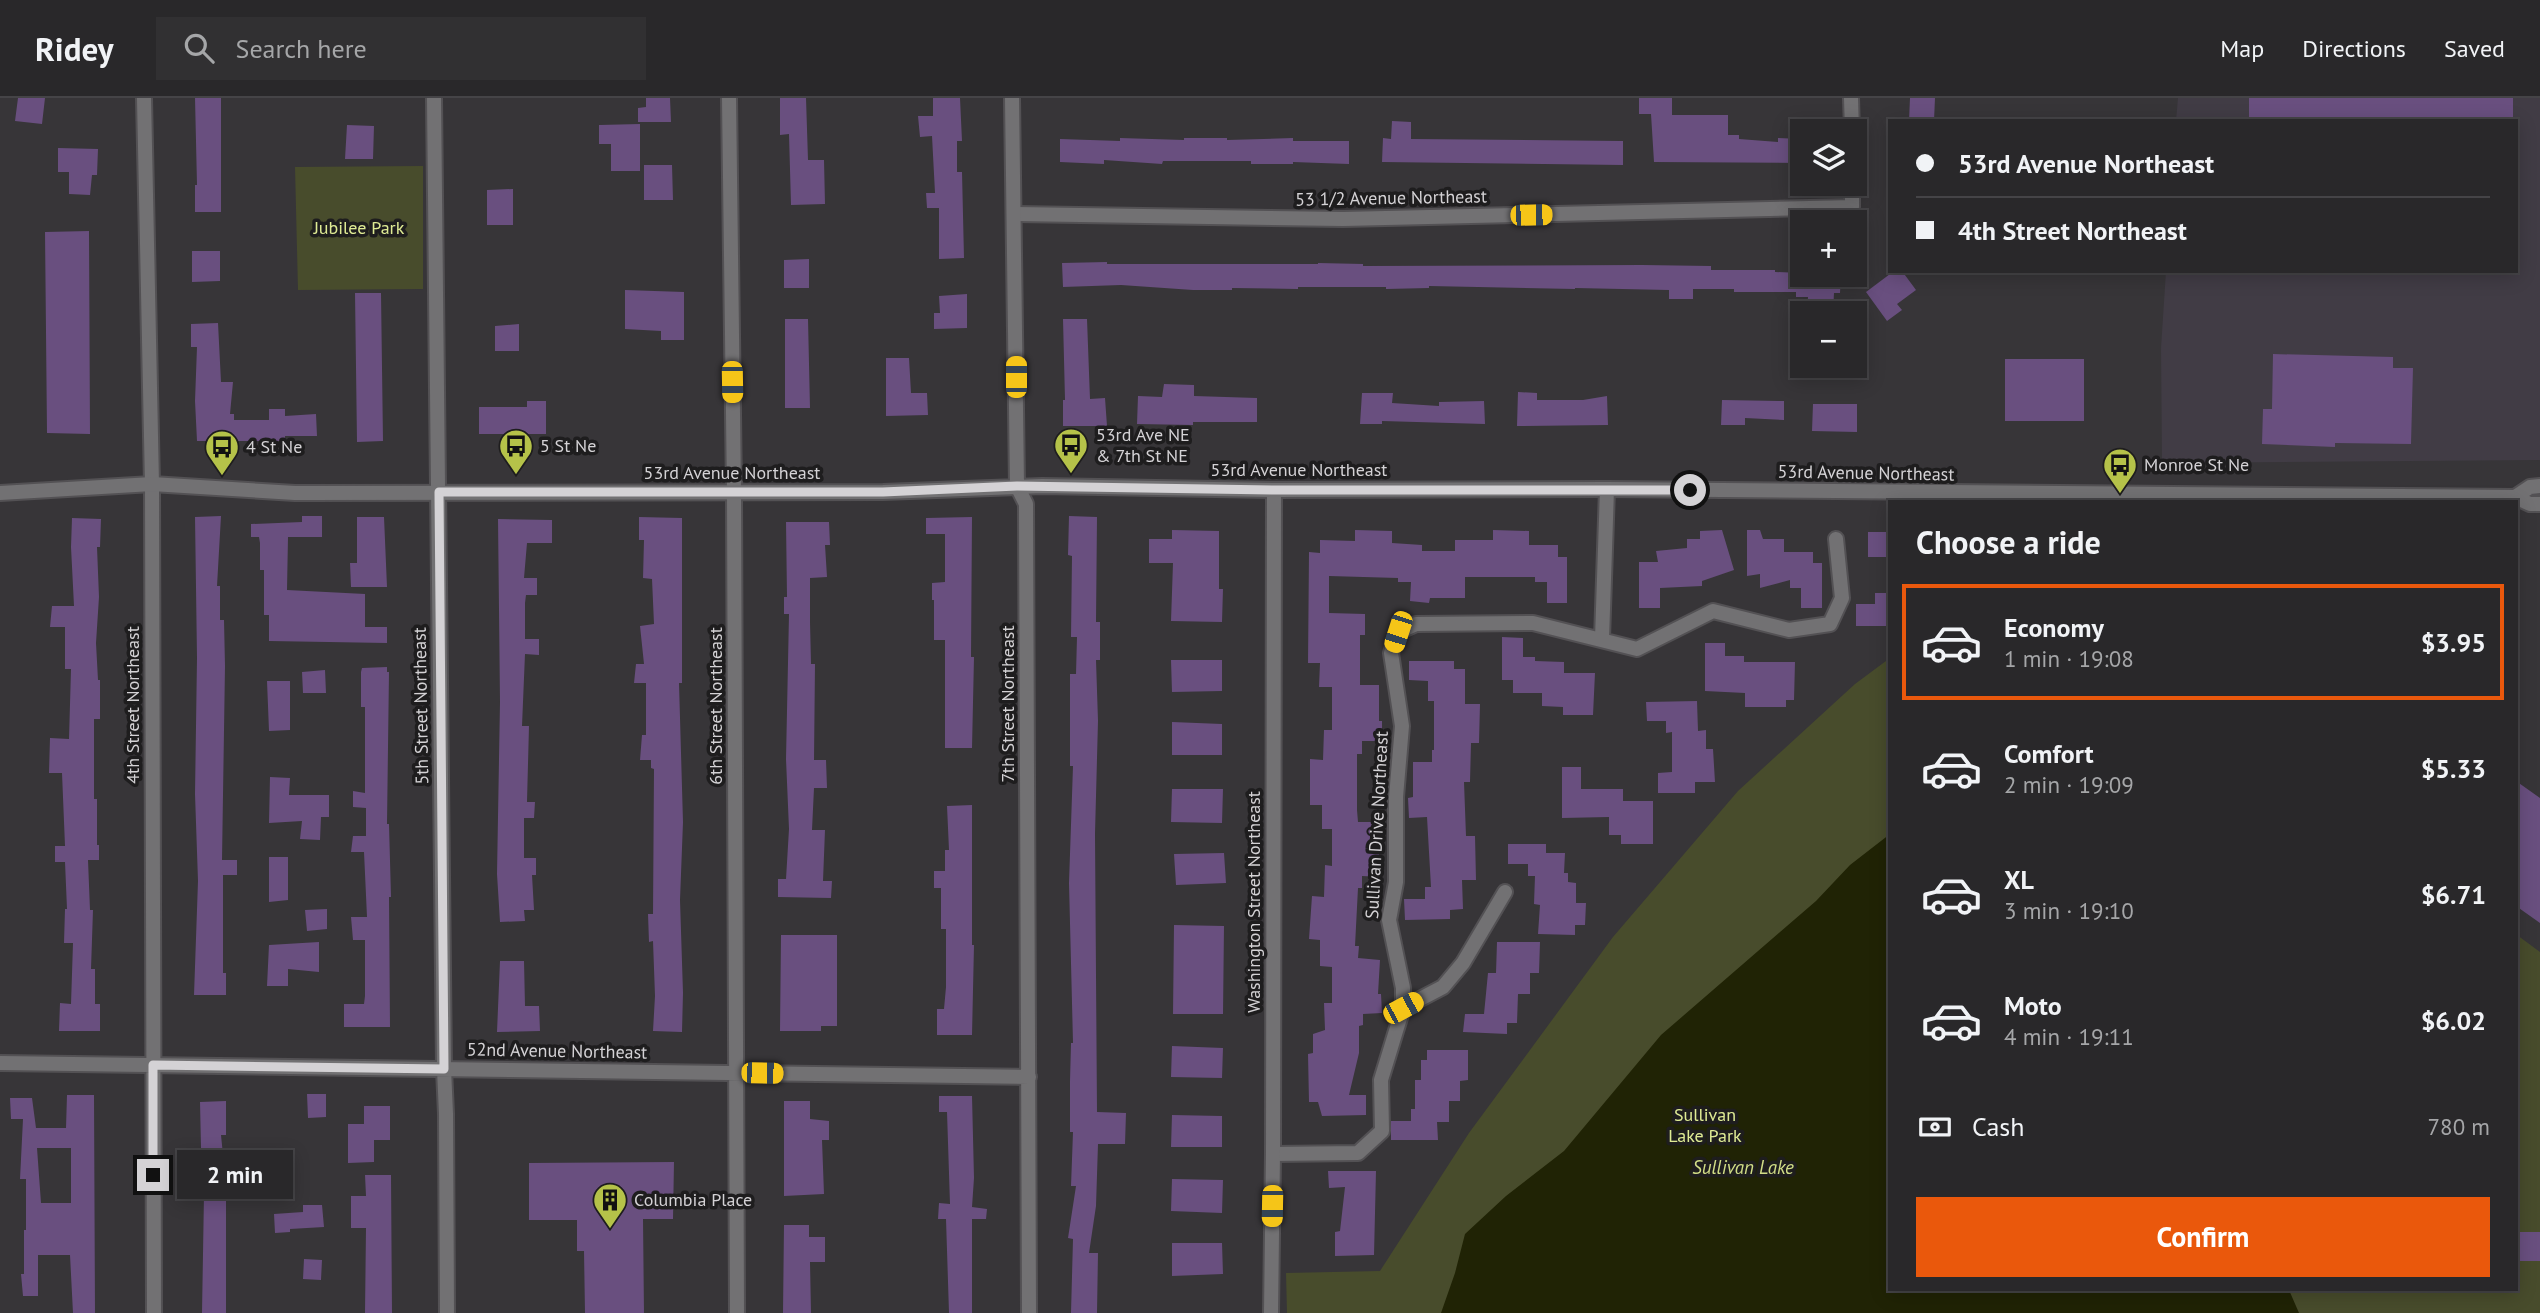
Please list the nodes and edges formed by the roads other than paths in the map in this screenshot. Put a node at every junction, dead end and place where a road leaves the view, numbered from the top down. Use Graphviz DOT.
graph roads {
  1 [pos="144,98"];
  2 [pos="434,98"];
  3 [pos="729,98"];
  4 [pos="1012,98"];
  5 [pos="1851,98"];
  6 [pos="1852,119"];
  7 [pos="1852,196"];
  8 [pos="1014,214"];
  9 [pos="152,484"];
  10 [pos="1017,486"];
  11 [pos="2540,486"];
  12 [pos="1607,489"];
  13 [pos="1274,490"];
  14 [pos="439,492"];
  15 [pos="734,492"];
  16 [pos="0,493"];
  17 [pos="2515,497"];
  18 [pos="2540,504"];
  19 [pos="1836,539"];
  20 [pos="1602,639"];
  21 [pos="1505,892"];
  22 [pos="1403,1008"];
  23 [pos="0,1063"];
  24 [pos="153,1065"];
  25 [pos="444,1069"];
  26 [pos="737,1073"];
  27 [pos="1029,1077"];
  28 [pos="1273,1154"];
  29 [pos="153,1313"];
  30 [pos="447,1313"];
  31 [pos="737,1313"];
  32 [pos="1028,1313"];
  33 [pos="1270,1313"];
  1 -- 9 [label="street, 4th Street Northeast"];
  2 -- 14 [label="street, 5th Street Northeast"];
  3 -- 15 [label="street, 6th Street Northeast"];
  4 -- 8 [label="street, 7th Street Northeast"];
  5 -- 6 [label="street"];
  7 -- 8 [label="street, 53 1/2 Avenue Northeast"];
  8 -- 10 [label="street, 7th Street Northeast"];
  9 -- 14 [label="street, 53rd Avenue Northeast"];
  9 -- 16 [label="street, 53rd Avenue Northeast"];
  9 -- 24 [label="street, 4th Street Northeast"];
  10 -- 13 [label="street, 53rd Avenue Northeast"];
  10 -- 15 [label="street, 53rd Avenue Northeast"];
  10 -- 27 [label="street, 7th Street Northeast"];
  11 -- 17 [label="street, 53rd Avenue Northeast"];
  12 -- 13 [label="street, 53rd Avenue Northeast"];
  12 -- 17 [label="street, 53rd Avenue Northeast"];
  12 -- 20 [label="street"];
  13 -- 28 [label="street, Washington Street Northeast"];
  14 -- 15 [label="street, 53rd Avenue Northeast"];
  14 -- 25 [label="street, 5th Street Northeast"];
  15 -- 26 [label="street, 6th Street Northeast"];
  17 -- 18 [label="street, 53rd Avenue Northeast"];
  19 -- 20 [label="street, Sullivan Drive Northeast"];
  20 -- 22 [label="street, Sullivan Drive Northeast"];
  21 -- 22 [label="street"];
  22 -- 28 [label="street, Sullivan Drive Northeast"];
  23 -- 24 [label="street, 52nd Avenue Northeast"];
  24 -- 25 [label="street, 52nd Avenue Northeast"];
  24 -- 29 [label="street, 4th Street Northeast"];
  25 -- 26 [label="street, 52nd Avenue Northeast"];
  25 -- 30 [label="street, 5th Street Northeast"];
  26 -- 27 [label="street, 52nd Avenue Northeast"];
  26 -- 31 [label="street, 6th Street Northeast"];
  27 -- 32 [label="street, 7th Street Northeast"];
  28 -- 33 [label="street, Washington Street Northeast"];
}
